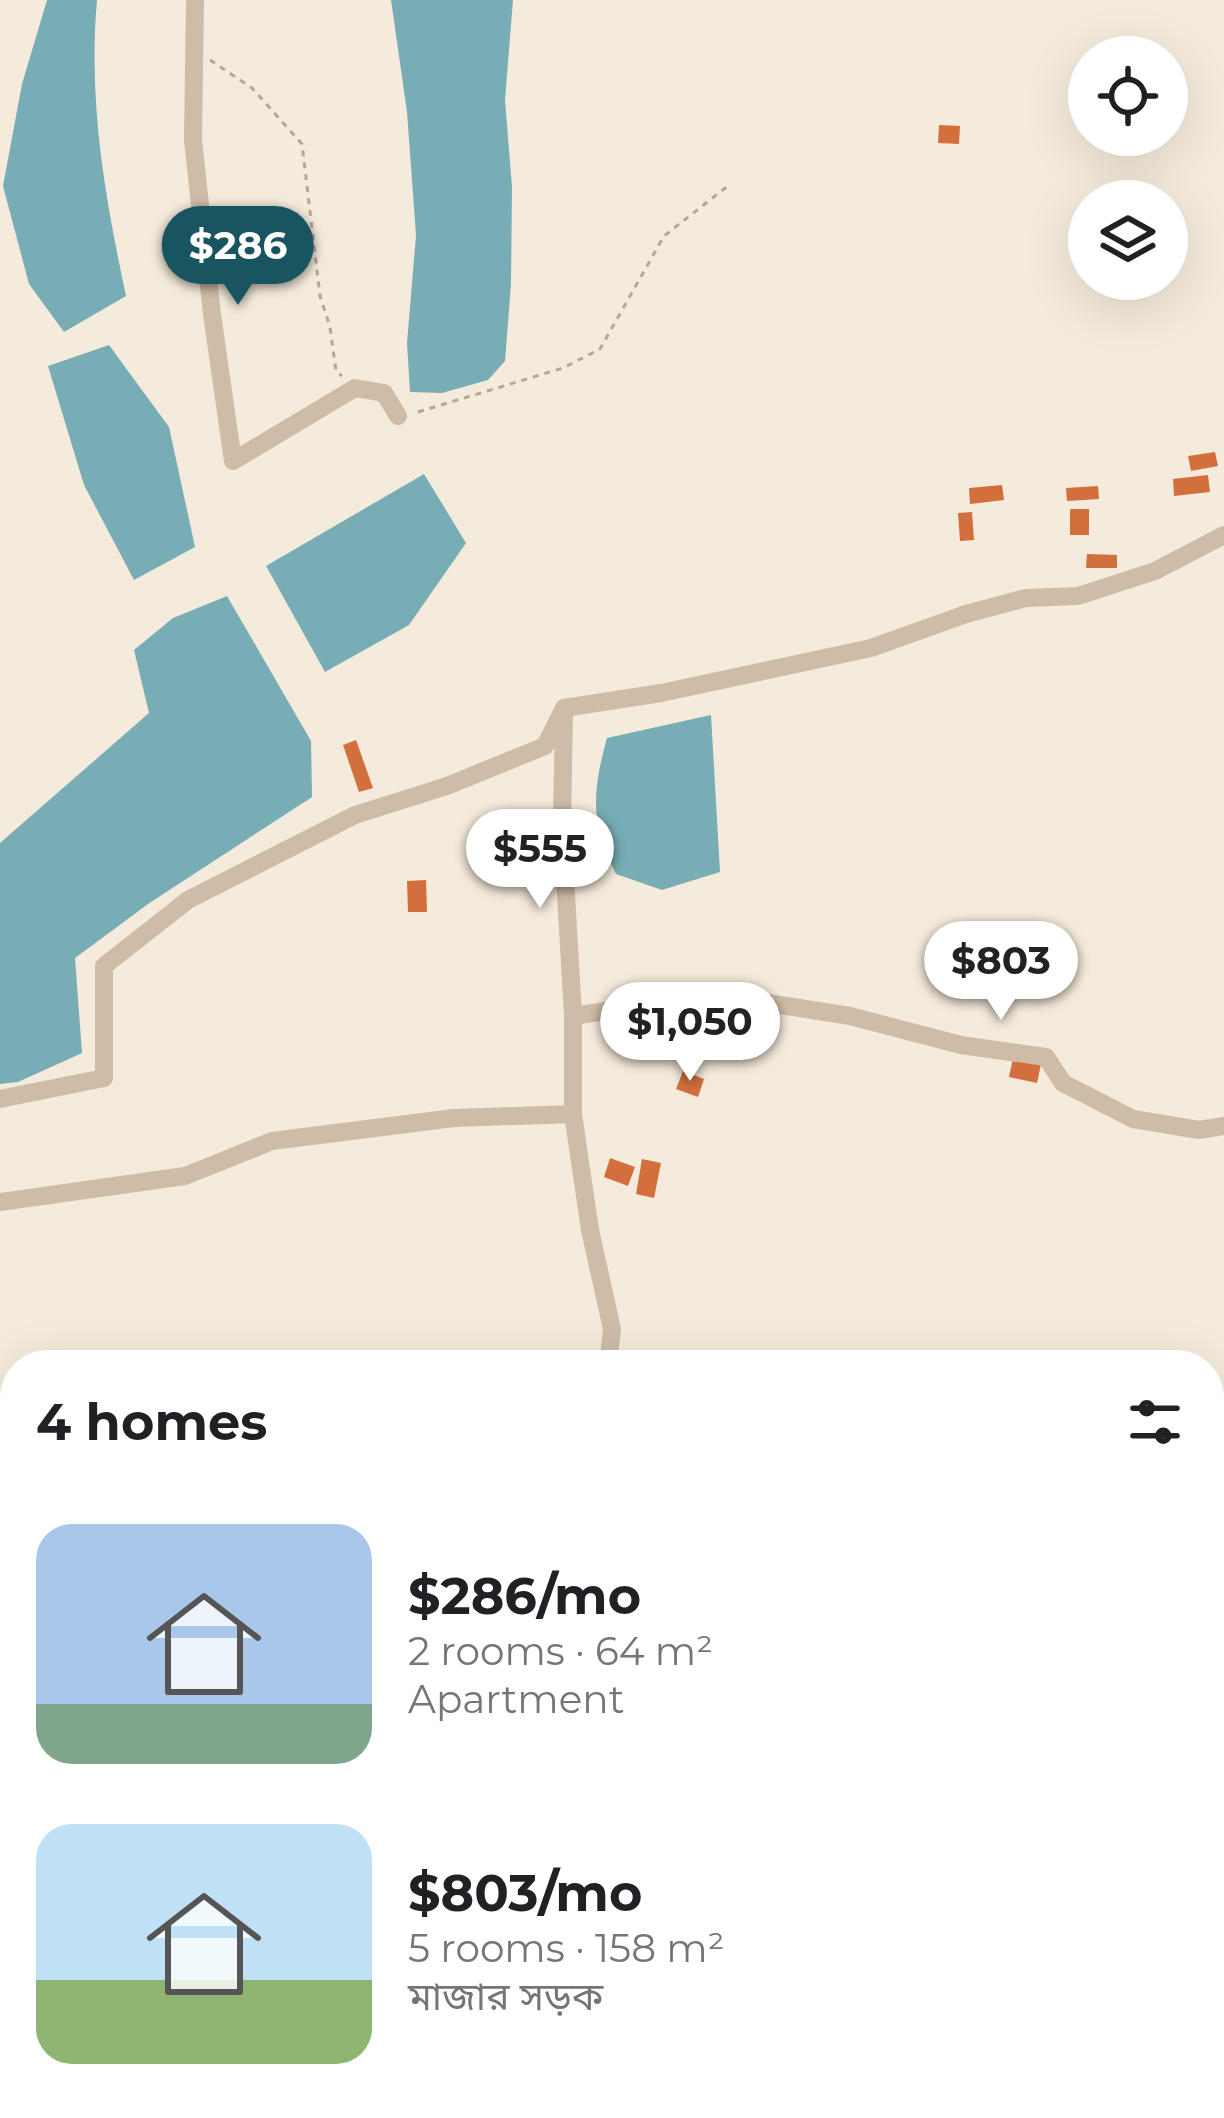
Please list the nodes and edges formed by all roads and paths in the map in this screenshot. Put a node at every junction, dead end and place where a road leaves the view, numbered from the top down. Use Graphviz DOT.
graph roads {
  1 [pos="195,0"];
  2 [pos="194,49"];
  3 [pos="729,185"];
  4 [pos="355,388"];
  5 [pos="398,416"];
  6 [pos="1224,535"];
  7 [pos="564,708"];
  8 [pos="572,1016"];
  9 [pos="0,1100"];
  10 [pos="573,1114"];
  11 [pos="1224,1126"];
  12 [pos="0,1202"];
  13 [pos="610,1350"];
  1 -- 2 [label="street"];
  2 -- 4 [label="path"];
  2 -- 4 [label="street"];
  3 -- 5 [label="path"];
  4 -- 5 [label="street"];
  6 -- 7 [label="street"];
  7 -- 8 [label="street"];
  7 -- 9 [label="street"];
  8 -- 10 [label="street"];
  8 -- 11 [label="street"];
  10 -- 12 [label="street"];
  10 -- 13 [label="street"];
}
